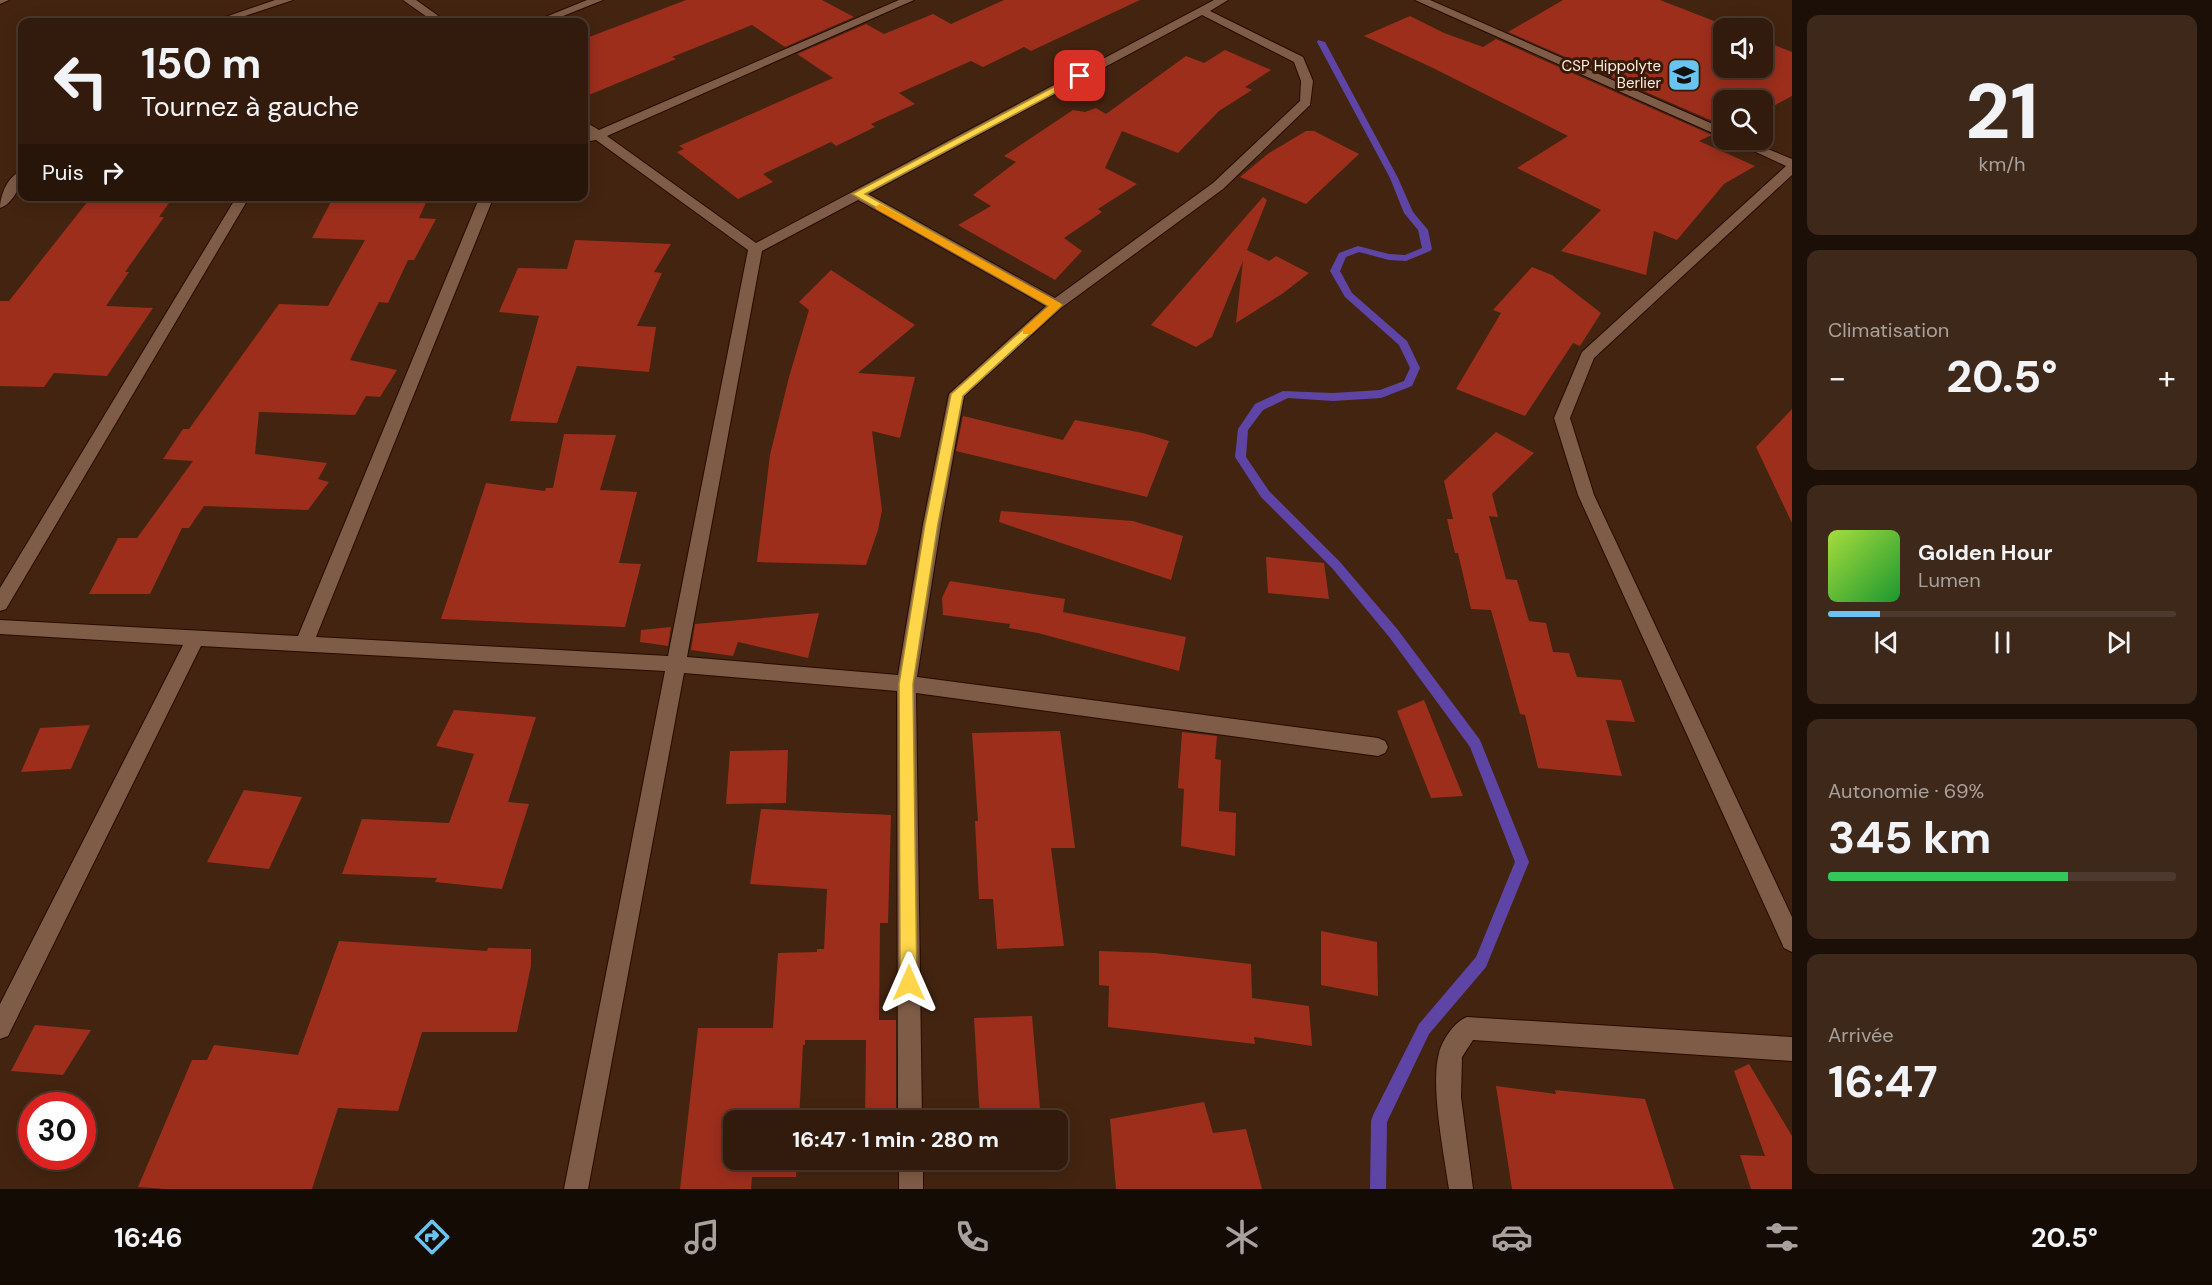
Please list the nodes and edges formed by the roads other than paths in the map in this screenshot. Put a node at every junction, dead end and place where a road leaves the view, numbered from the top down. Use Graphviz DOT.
graph roads {
  1 [pos="288,0"];
  2 [pos="409,0"];
  3 [pos="597,0"];
  4 [pos="908,0"];
  5 [pos="1222,0"];
  6 [pos="1421,0"];
  7 [pos="1202,11"];
  8 [pos="230,18"];
  9 [pos="435,18"];
  10 [pos="550,18"];
  11 [pos="588,128"];
  12 [pos="1713,129"];
  13 [pos="597,135"];
  14 [pos="588,139"];
  15 [pos="1758,150"];
  16 [pos="1792,166"];
  17 [pos="18,180"];
  18 [pos="858,194"];
  19 [pos="241,201"];
  20 [pos="486,201"];
  21 [pos="0,204"];
  22 [pos="755,249"];
  23 [pos="1056,305"];
  24 [pos="0,604"];
  25 [pos="0,627"];
  26 [pos="196,637"];
  27 [pos="304,643"];
  28 [pos="675,664"];
  29 [pos="906,684"];
  30 [pos="1378,747"];
  31 [pos="1792,941"];
  32 [pos="0,1028"];
  33 [pos="1792,1049"];
  34 [pos="910,1110"];
  35 [pos="911,1170"];
  36 [pos="576,1189"];
  37 [pos="911,1189"];
  38 [pos="1461,1189"];
  1 -- 8 [label="street"];
  2 -- 9 [label="street"];
  3 -- 10 [label="street"];
  4 -- 13 [label="street"];
  5 -- 7 [label="street"];
  6 -- 12 [label="street"];
  7 -- 18 [label="street"];
  7 -- 23 [label="street"];
  11 -- 13 [label="street"];
  13 -- 14 [label="street"];
  13 -- 22 [label="street"];
  15 -- 16 [label="street"];
  16 -- 31 [label="street"];
  17 -- 21 [label="street"];
  18 -- 22 [label="street"];
  18 -- 23 [label="street"];
  19 -- 24 [label="street"];
  20 -- 27 [label="street"];
  22 -- 28 [label="street"];
  23 -- 29 [label="street"];
  25 -- 26 [label="street"];
  26 -- 27 [label="street"];
  26 -- 32 [label="street"];
  27 -- 28 [label="street"];
  28 -- 29 [label="street"];
  28 -- 36 [label="street"];
  29 -- 30 [label="street"];
  29 -- 34 [label="street"];
  33 -- 38 [label="street"];
  35 -- 37 [label="street"];
}
